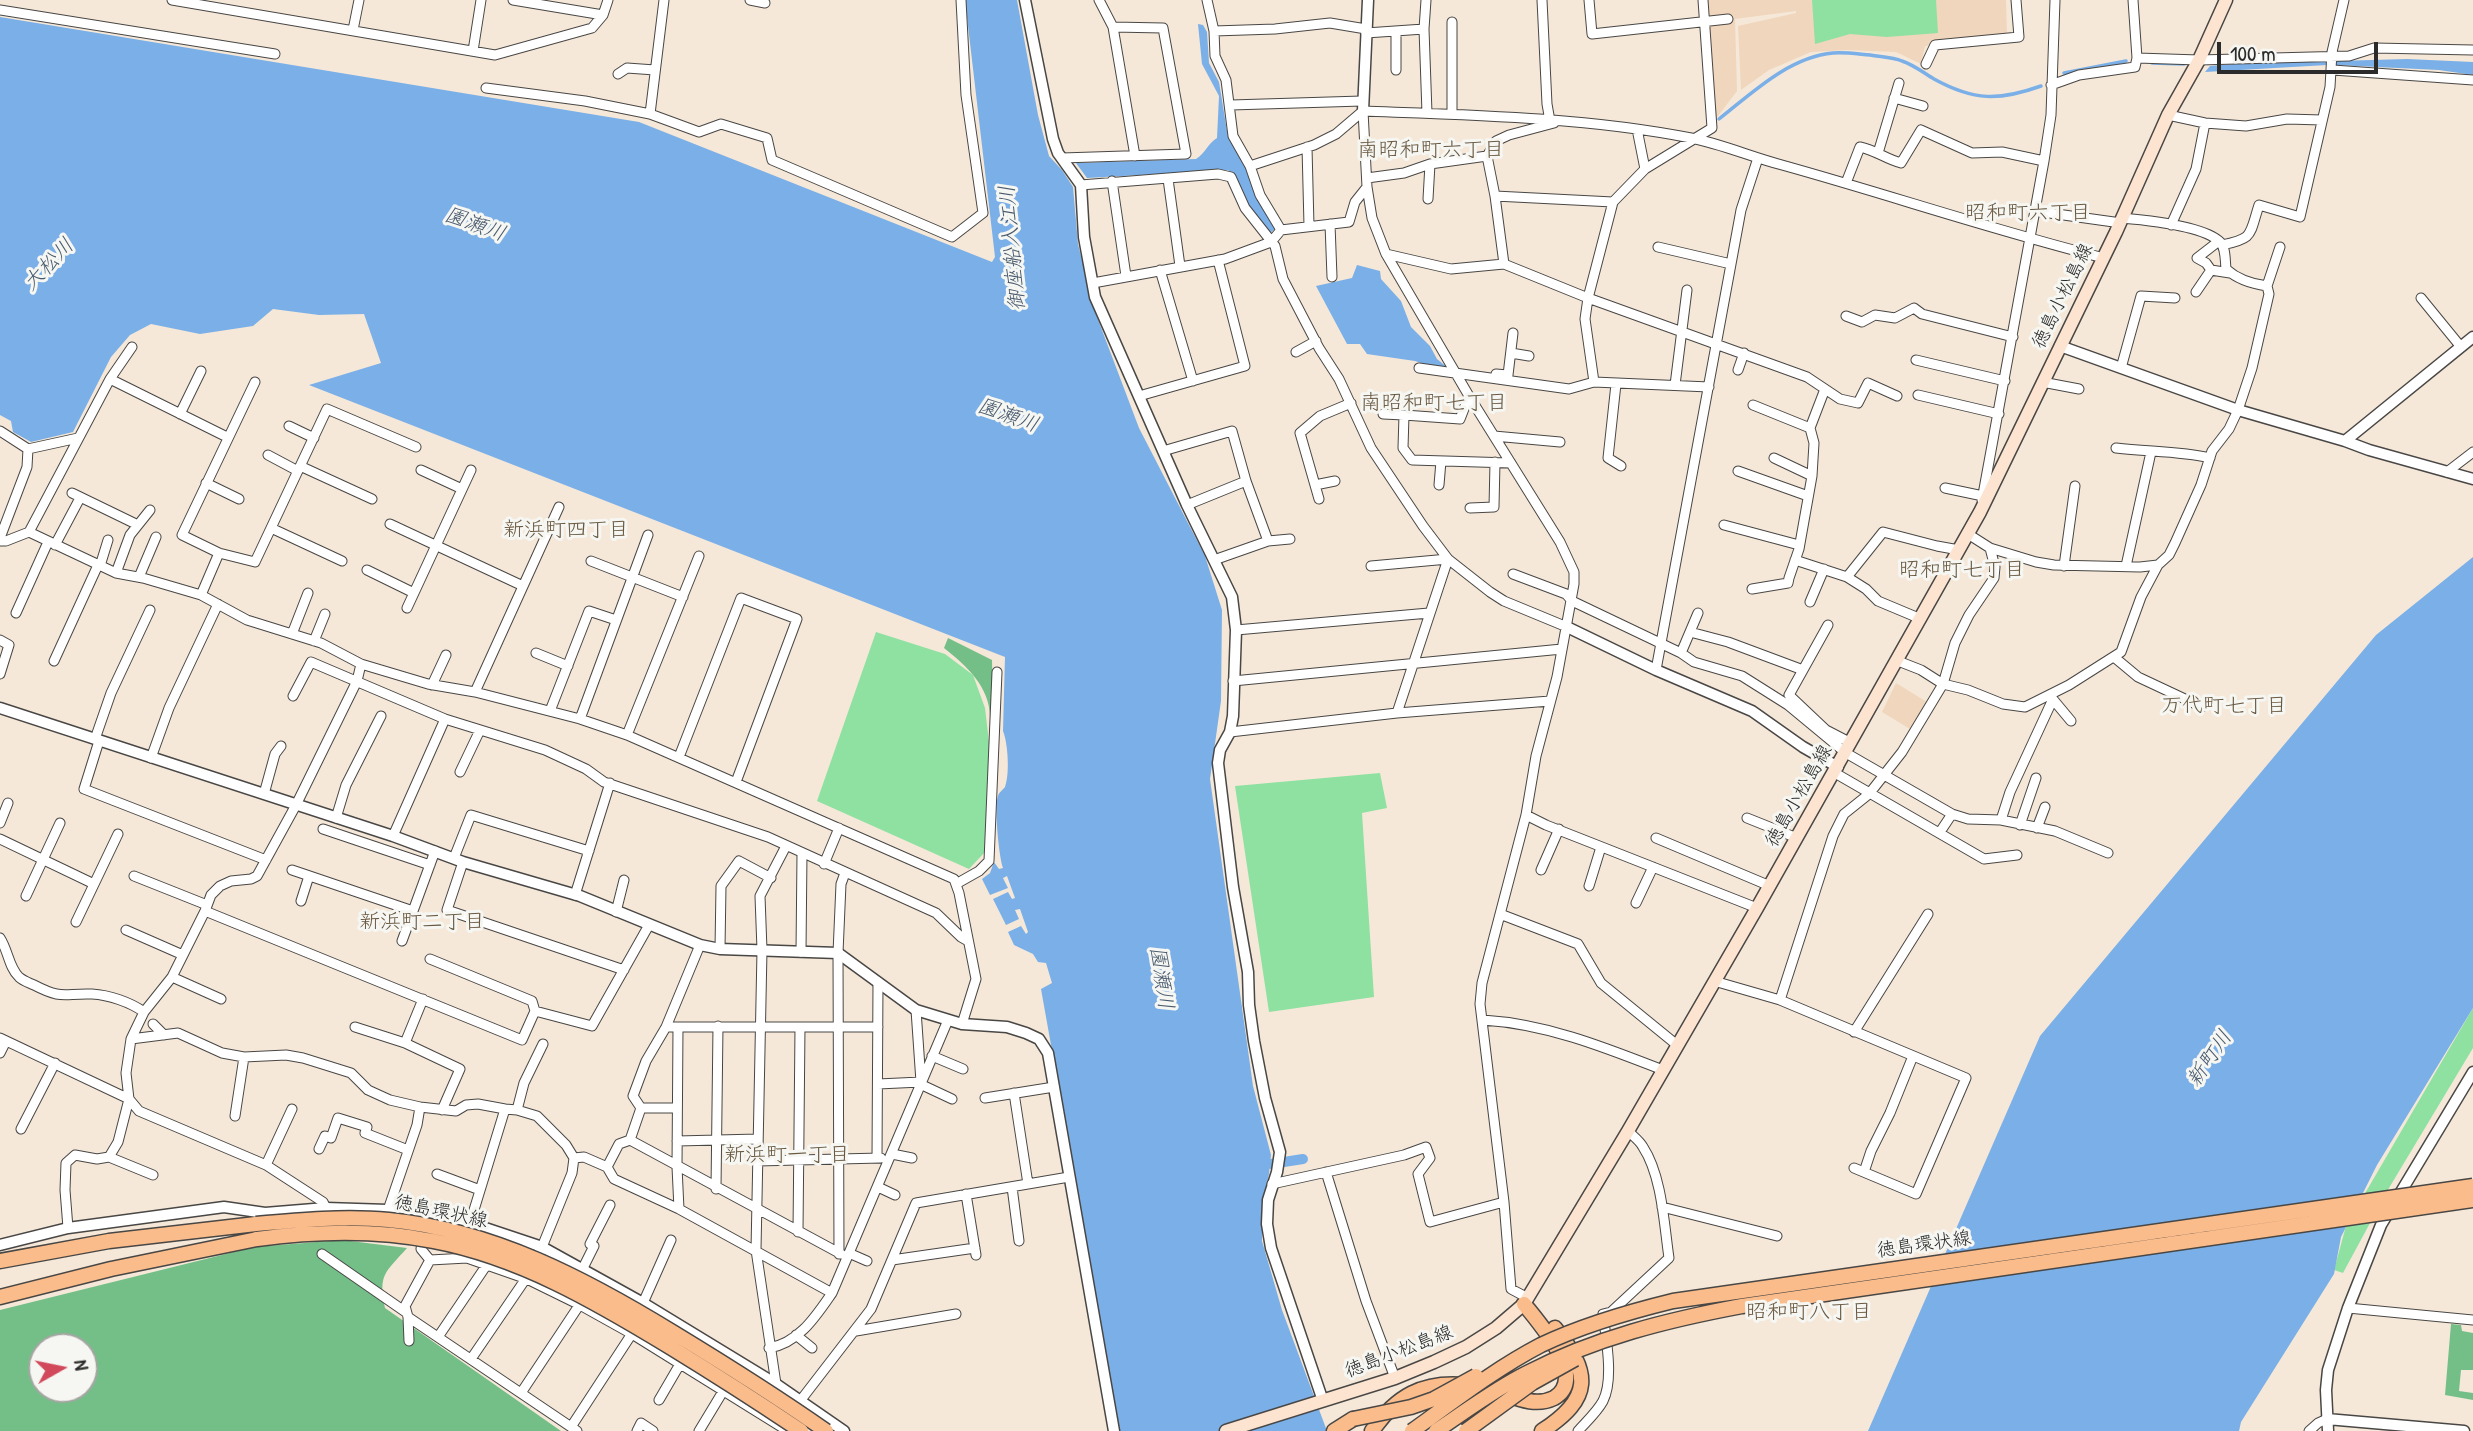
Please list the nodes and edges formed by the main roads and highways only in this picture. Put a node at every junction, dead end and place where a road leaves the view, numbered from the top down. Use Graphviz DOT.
graph roads {
  1 [pos="2226,0"];
  2 [pos="2473,1183"];
  3 [pos="2473,1199"];
  4 [pos="257,1231"];
  5 [pos="0,1261"];
  6 [pos="0,1288"];
  7 [pos="34,1288"];
  8 [pos="0,1297"];
  9 [pos="1526,1301"];
  10 [pos="1663,1322"];
  11 [pos="1540,1346"];
  12 [pos="801,1431"];
  13 [pos="826,1431"];
  14 [pos="1226,1431"];
  15 [pos="1334,1431"];
  16 [pos="1372,1431"];
  17 [pos="1412,1431"];
  18 [pos="1436,1431"];
  19 [pos="1466,1431"];
  20 [pos="1542,1431"];
  1 -- 9 [label="main road, 徳島小松島線"];
  2 -- 11 [label="main road, 徳島環状線, bridge"];
  3 -- 10 [label="main road, 徳島環状線, bridge"];
  4 -- 5 [label="main road, 徳島環状線"];
  4 -- 7 [label="main road, 徳島環状線"];
  4 -- 12 [label="main road, 徳島環状線, bridge"];
  4 -- 13 [label="main road, 徳島環状線, bridge"];
  6 -- 7 [label="main road, 徳島環状線"];
  7 -- 8 [label="main road, 徳島環状線"];
  9 -- 14 [label="main road, 徳島小松島線"];
  9 -- 16 [label="main road"];
  9 -- 20 [label="main road"];
  10 -- 18 [label="main road, 徳島環状線, bridge"];
  10 -- 19 [label="main road, bridge"];
  11 -- 15 [label="main road, bridge"];
  11 -- 17 [label="main road, 徳島環状線, bridge"];
}
